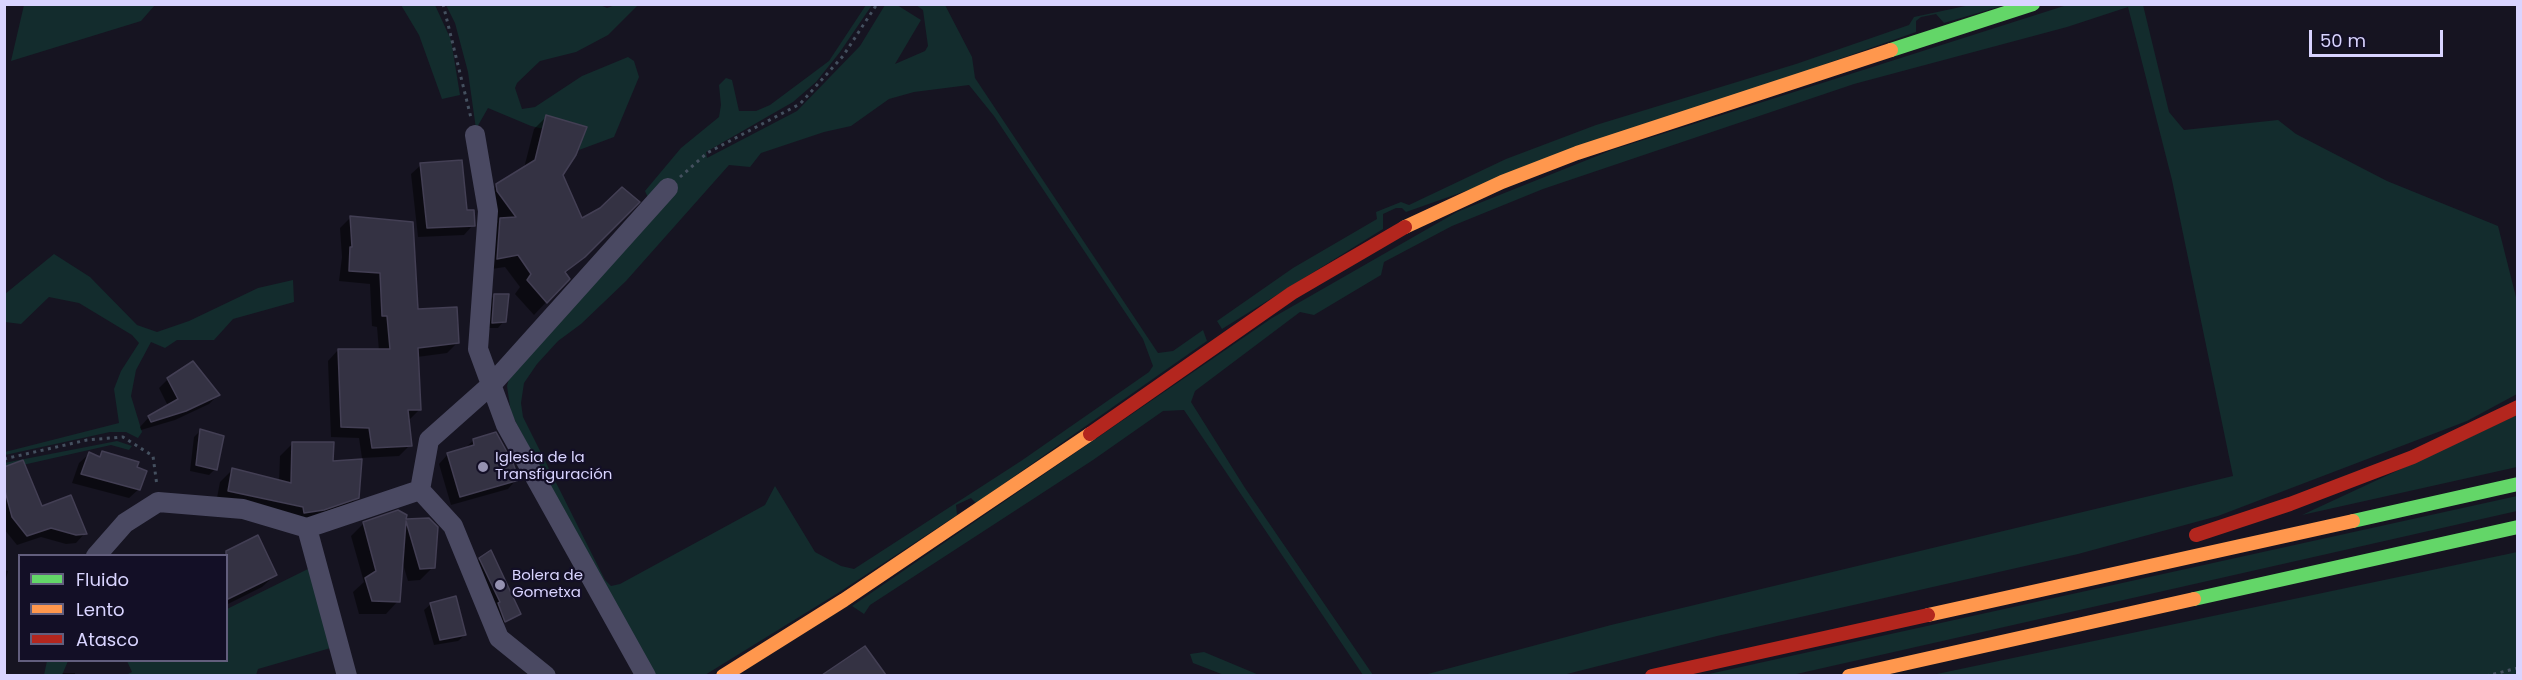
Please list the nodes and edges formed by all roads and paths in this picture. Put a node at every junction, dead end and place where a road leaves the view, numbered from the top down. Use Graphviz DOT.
graph roads {
  1 [pos="443,4"];
  2 [pos="877,4"];
  3 [pos="2033,4"];
  4 [pos="475,135"];
  5 [pos="668,188"];
  6 [pos="492,384"];
  7 [pos="2517,407"];
  8 [pos="4,459"];
  9 [pos="2517,484"];
  10 [pos="420,490"];
  11 [pos="159,502"];
  12 [pos="2517,527"];
  13 [pos="307,528"];
  14 [pos="2185,539"];
  15 [pos="2517,539"];
  16 [pos="2439,547"];
  17 [pos="97,554"];
  18 [pos="2121,558"];
  19 [pos="1915,617"];
  20 [pos="2517,668"];
  21 [pos="347,675"];
  22 [pos="546,675"];
  23 [pos="646,675"];
  24 [pos="723,675"];
  25 [pos="1652,675"];
  26 [pos="1849,675"];
  27 [pos="2486,675"];
  1 -- 4 [label="path"];
  2 -- 5 [label="path"];
  3 -- 24 [label="main road"];
  4 -- 6 [label="street"];
  5 -- 6 [label="street"];
  6 -- 10 [label="street"];
  6 -- 23 [label="street"];
  7 -- 14 [label="main road"];
  8 -- 11 [label="path"];
  9 -- 19 [label="main road"];
  10 -- 13 [label="street"];
  10 -- 22 [label="street"];
  11 -- 13 [label="street"];
  11 -- 17 [label="street"];
  12 -- 16 [label="main road"];
  13 -- 21 [label="street"];
  15 -- 16 [label="main road"];
  16 -- 26 [label="main road"];
  18 -- 19 [label="main road"];
  19 -- 25 [label="main road"];
  20 -- 27 [label="path"];
}
